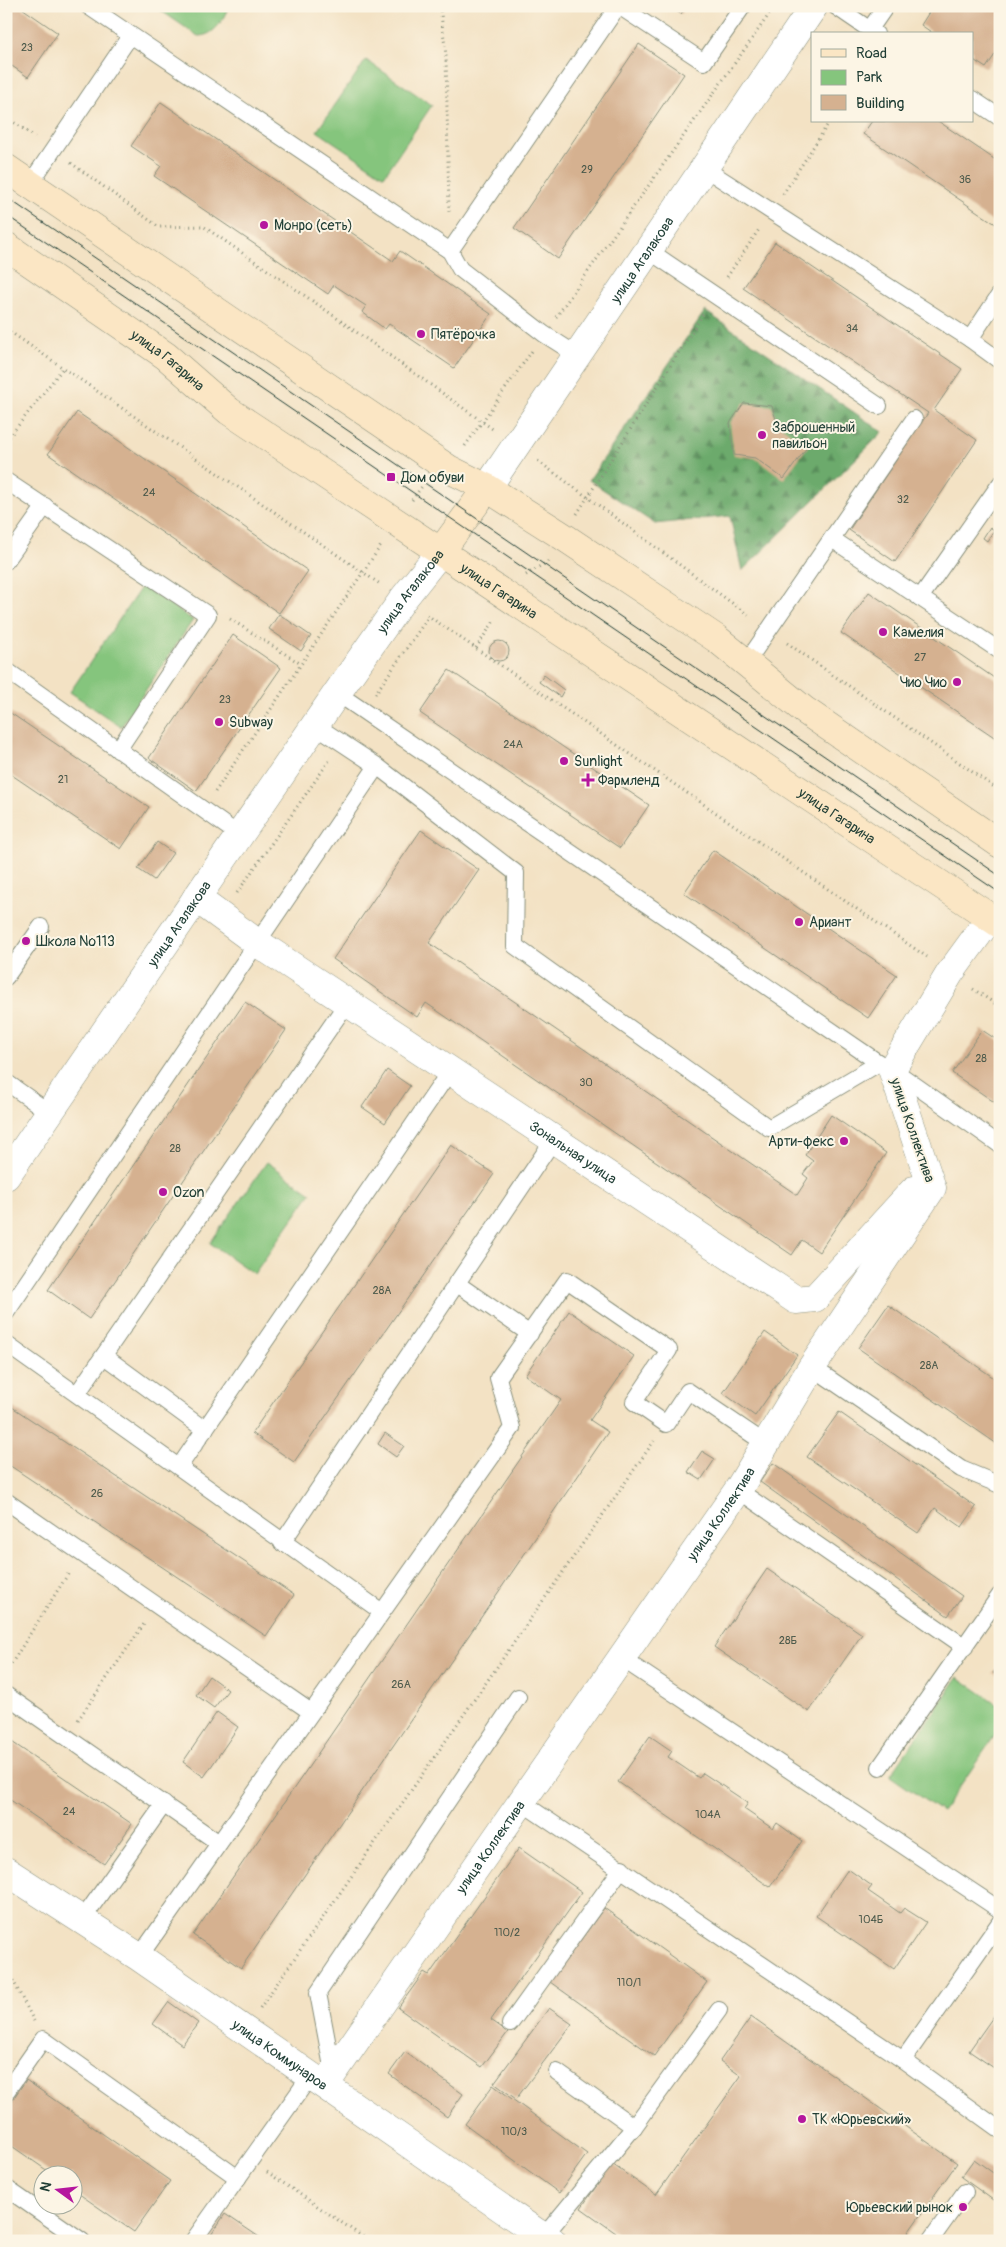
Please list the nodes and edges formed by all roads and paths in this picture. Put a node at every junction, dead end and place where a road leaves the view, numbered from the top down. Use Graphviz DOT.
graph roads {
  1 [pos="88,6"];
  2 [pos="440,6"];
  3 [pos="619,6"];
  4 [pos="743,6"];
  5 [pos="775,6"];
  6 [pos="814,6"];
  7 [pos="836,6"];
  8 [pos="886,6"];
  9 [pos="873,32"];
  10 [pos="130,36"];
  11 [pos="974,100"];
  12 [pos="999,117"];
  13 [pos="6,168"];
  14 [pos="704,168"];
  15 [pos="30,184"];
  16 [pos="6,246"];
  17 [pos="648,250"];
  18 [pos="450,251"];
  19 [pos="1000,294"];
  20 [pos="6,329"];
  21 [pos="544,334"];
  22 [pos="970,339"];
  23 [pos="577,355"];
  24 [pos="1000,362"];
  25 [pos="63,368"];
  26 [pos="879,406"];
  27 [pos="914,419"];
  28 [pos="6,441"];
  29 [pos="449,469"];
  30 [pos="6,481"];
  31 [pos="1000,484"];
  32 [pos="487,488"];
  33 [pos="588,496"];
  34 [pos="45,506"];
  35 [pos="396,524"];
  36 [pos="564,536"];
  37 [pos="832,539"];
  38 [pos="440,551"];
  39 [pos="6,561"];
  40 [pos="362,572"];
  41 [pos="509,597"];
  42 [pos="920,598"];
  43 [pos="403,599"];
  44 [pos="208,615"];
  45 [pos="429,616"];
  46 [pos="476,648"];
  47 [pos="1000,651"];
  48 [pos="746,663"];
  49 [pos="301,664"];
  50 [pos="6,670"];
  51 [pos="337,693"];
  52 [pos="363,711"];
  53 [pos="315,725"];
  54 [pos="342,743"];
  55 [pos="118,750"];
  56 [pos="377,766"];
  57 [pos="204,810"];
  58 [pos="239,835"];
  59 [pos="1000,844"];
  60 [pos="196,898"];
  61 [pos="221,916"];
  62 [pos="995,921"];
  63 [pos="41,927"];
  64 [pos="256,942"];
  65 [pos="950,973"];
  66 [pos="6,977"];
  67 [pos="347,1002"];
  68 [pos="1000,1007"];
  69 [pos="885,1066"];
  70 [pos="450,1070"];
  71 [pos="6,1082"];
  72 [pos="50,1113"];
  73 [pos="554,1140"];
  74 [pos="1000,1145"];
  75 [pos="929,1174"];
  76 [pos="6,1176"];
  77 [pos="456,1283"];
  78 [pos="6,1313"];
  79 [pos="530,1334"];
  80 [pos="6,1344"];
  81 [pos="104,1356"];
  82 [pos="812,1367"];
  83 [pos="77,1394"];
  84 [pos="666,1424"];
  85 [pos="205,1430"];
  86 [pos="766,1444"];
  87 [pos="179,1467"];
  88 [pos="1000,1485"];
  89 [pos="738,1490"];
  90 [pos="6,1501"];
  91 [pos="282,1543"];
  92 [pos="82,1553"];
  93 [pos="1000,1595"];
  94 [pos="157,1605"];
  95 [pos="382,1612"];
  96 [pos="965,1647"];
  97 [pos="621,1658"];
  98 [pos="6,1672"];
  99 [pos="6,1695"];
  100 [pos="518,1697"];
  101 [pos="312,1712"];
  102 [pos="66,1737"];
  103 [pos="880,1767"];
  104 [pos="521,1802"];
  105 [pos="164,1804"];
  106 [pos="219,1843"];
  107 [pos="622,1868"];
  108 [pos="6,1871"];
  109 [pos="1000,1910"];
  110 [pos="82,1920"];
  111 [pos="1000,1922"];
  112 [pos="139,1957"];
  113 [pos="6,1967"];
  114 [pos="719,2010"];
  115 [pos="510,2024"];
  116 [pos="245,2030"];
  117 [pos="43,2039"];
  118 [pos="904,2060"];
  119 [pos="557,2072"];
  120 [pos="323,2078"];
  121 [pos="6,2092"];
  122 [pos="634,2127"];
  123 [pos="1000,2130"];
  124 [pos="250,2160"];
  125 [pos="238,2178"];
  126 [pos="6,2188"];
  127 [pos="965,2192"];
  128 [pos="541,2237"];
  129 [pos="82,2241"];
  130 [pos="193,2241"];
  131 [pos="369,2241"];
  132 [pos="930,2241"];
  1 -- 10 [label="lane"];
  2 -- 18 [label="path"];
  3 -- 4 [label="lane"];
  3 -- 18 [label="lane"];
  5 -- 21 [label="path"];
  6 -- 14 [label="street, улица Агалакова"];
  7 -- 9 [label="lane"];
  8 -- 9 [label="lane"];
  10 -- 15 [label="lane"];
  10 -- 18 [label="lane"];
  11 -- 12 [label="lane"];
  13 -- 15 [label="main road"];
  14 -- 17 [label="street, улица Агалакова"];
  14 -- 22 [label="lane"];
  15 -- 29 [label="main road"];
  16 -- 35 [label="main road, улица Гагарина"];
  17 -- 23 [label="street, улица Агалакова"];
  17 -- 26 [label="lane"];
  18 -- 21 [label="lane"];
  19 -- 22 [label="lane"];
  20 -- 25 [label="path"];
  21 -- 23 [label="lane"];
  21 -- 29 [label="path"];
  22 -- 24 [label="lane"];
  23 -- 32 [label="street, улица Агалакова"];
  25 -- 28 [label="path"];
  25 -- 40 [label="path"];
  27 -- 37 [label="lane"];
  29 -- 32 [label="main road"];
  29 -- 35 [label="path"];
  30 -- 34 [label="lane"];
  31 -- 42 [label="lane"];
  32 -- 36 [label="main road"];
  32 -- 38 [label="main road, улица Агалакова"];
  33 -- 36 [label="path"];
  34 -- 39 [label="lane"];
  34 -- 44 [label="lane"];
  35 -- 38 [label="main road, улица Гагарина"];
  35 -- 40 [label="path"];
  36 -- 41 [label="path"];
  36 -- 48 [label="main road"];
  37 -- 42 [label="lane"];
  37 -- 48 [label="lane"];
  38 -- 41 [label="main road, улица Гагарина"];
  38 -- 43 [label="street, улица Агалакова"];
  40 -- 43 [label="path"];
  40 -- 49 [label="path"];
  41 -- 46 [label="path"];
  41 -- 62 [label="main road, улица Гагарина"];
  42 -- 47 [label="lane"];
  43 -- 45 [label="path"];
  43 -- 51 [label="street, улица Агалакова"];
  44 -- 49 [label="path"];
  44 -- 55 [label="lane"];
  45 -- 46 [label="path"];
  45 -- 52 [label="path"];
  46 -- 65 [label="path"];
  48 -- 59 [label="main road"];
  49 -- 57 [label="path"];
  50 -- 55 [label="lane"];
  51 -- 52 [label="lane"];
  51 -- 53 [label="street, улица Агалакова"];
  52 -- 69 [label="lane"];
  53 -- 54 [label="lane"];
  53 -- 58 [label="street, улица Агалакова"];
  54 -- 56 [label="lane"];
  54 -- 61 [label="path"];
  55 -- 57 [label="lane"];
  56 -- 64 [label="lane"];
  56 -- 69 [label="lane"];
  57 -- 58 [label="lane"];
  58 -- 60 [label="street, улица Агалакова"];
  60 -- 61 [label="street, Зональная улица"];
  60 -- 72 [label="street, улица Агалакова"];
  61 -- 64 [label="street, Зональная улица"];
  62 -- 65 [label="street, улица Коллектива"];
  63 -- 66 [label="lane"];
  64 -- 67 [label="street, Зональная улица"];
  64 -- 78 [label="lane"];
  65 -- 68 [label="path"];
  65 -- 69 [label="street, улица Коллектива"];
  67 -- 70 [label="street, Зональная улица"];
  67 -- 81 [label="lane"];
  69 -- 74 [label="lane"];
  69 -- 75 [label="street, улица Коллектива"];
  70 -- 73 [label="street, Зональная улица"];
  70 -- 85 [label="lane"];
  71 -- 72 [label="lane"];
  72 -- 76 [label="street, улица Агалакова"];
  73 -- 75 [label="street, Зональная улица"];
  73 -- 77 [label="lane"];
  75 -- 82 [label="street, улица Коллектива"];
  77 -- 79 [label="lane"];
  77 -- 91 [label="lane"];
  79 -- 84 [label="lane"];
  79 -- 95 [label="lane"];
  80 -- 83 [label="lane"];
  81 -- 83 [label="lane"];
  81 -- 85 [label="lane"];
  82 -- 86 [label="street, улица Коллектива"];
  82 -- 88 [label="lane"];
  83 -- 87 [label="lane"];
  84 -- 86 [label="lane"];
  84 -- 116 [label="path"];
  85 -- 87 [label="lane"];
  86 -- 89 [label="street, улица Коллектива"];
  87 -- 91 [label="lane"];
  89 -- 96 [label="lane"];
  89 -- 97 [label="street, улица Коллектива"];
  90 -- 92 [label="lane"];
  91 -- 95 [label="lane"];
  92 -- 94 [label="lane"];
  92 -- 98 [label="path"];
  93 -- 96 [label="lane"];
  94 -- 101 [label="lane"];
  94 -- 102 [label="path"];
  95 -- 101 [label="lane"];
  96 -- 103 [label="lane"];
  97 -- 104 [label="street, улица Коллектива"];
  97 -- 109 [label="lane"];
  99 -- 102 [label="lane"];
  100 -- 120 [label="lane"];
  101 -- 106 [label="lane"];
  102 -- 105 [label="lane"];
  104 -- 107 [label="lane"];
  104 -- 120 [label="street, улица Коллектива"];
  105 -- 106 [label="lane"];
  105 -- 110 [label="lane"];
  106 -- 112 [label="lane"];
  107 -- 115 [label="lane"];
  107 -- 118 [label="lane"];
  108 -- 110 [label="street, улица Коммунаров"];
  110 -- 112 [label="street, улица Коммунаров"];
  111 -- 118 [label="lane"];
  112 -- 116 [label="street, улица Коммунаров"];
  113 -- 117 [label="path"];
  114 -- 122 [label="lane"];
  116 -- 120 [label="street, улица Коммунаров"];
  117 -- 121 [label="lane"];
  117 -- 125 [label="lane"];
  118 -- 123 [label="lane"];
  119 -- 122 [label="lane"];
  120 -- 124 [label="lane"];
  120 -- 128 [label="street, улица Коммунаров"];
  122 -- 128 [label="lane"];
  124 -- 125 [label="lane"];
  124 -- 131 [label="path"];
  125 -- 130 [label="lane"];
  126 -- 129 [label="lane"];
  127 -- 132 [label="lane"];
}
